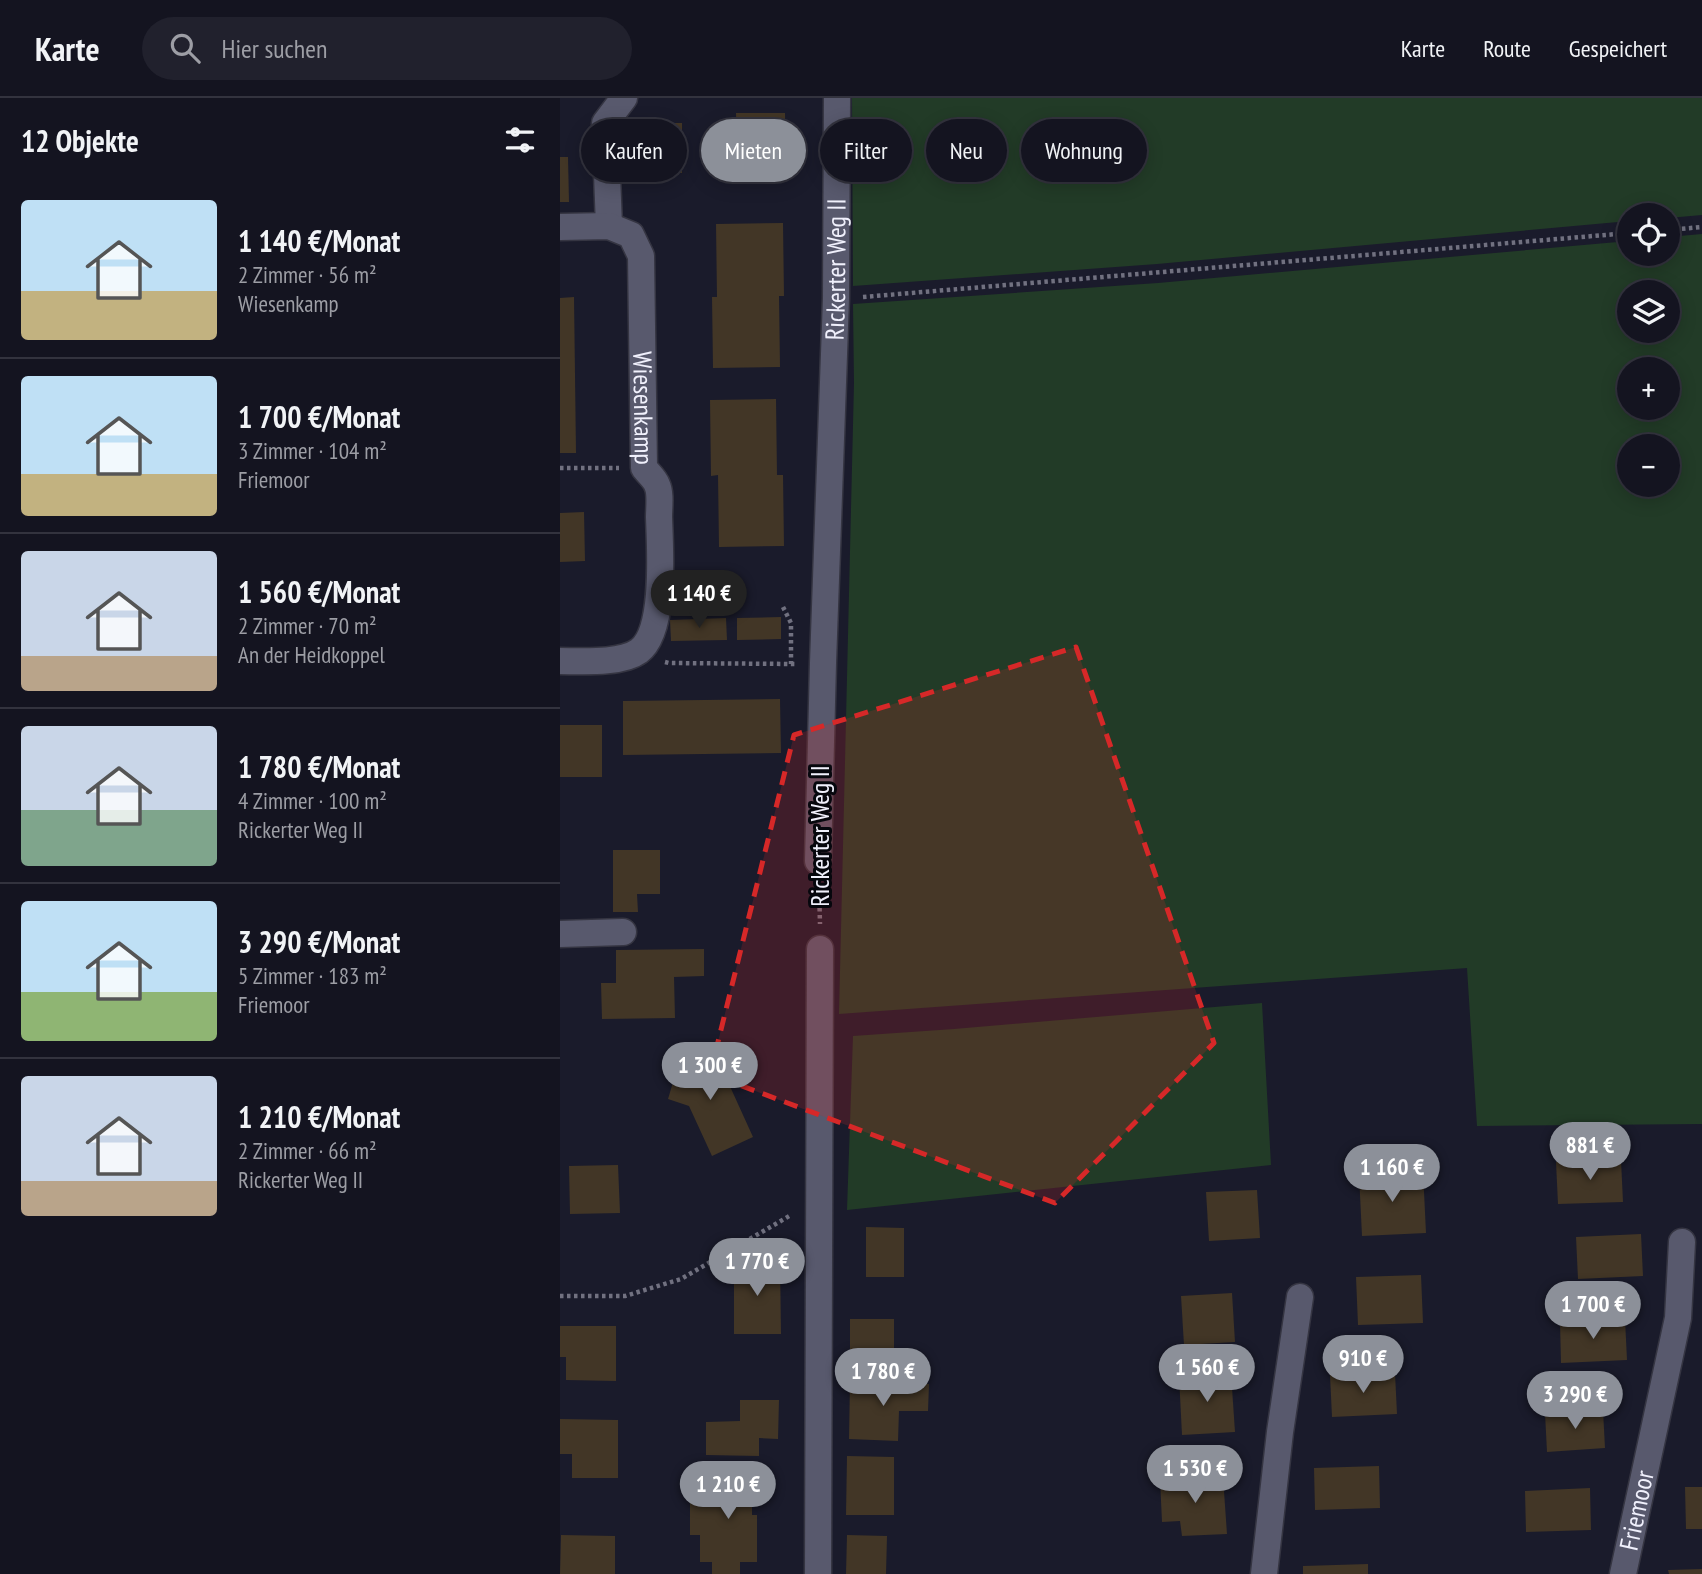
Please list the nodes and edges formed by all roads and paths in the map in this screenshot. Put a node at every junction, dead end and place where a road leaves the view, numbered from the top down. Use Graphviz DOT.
graph roads {
  1 [pos="624,98"];
  2 [pos="837,98"];
  3 [pos="608,226"];
  4 [pos="560,227"];
  5 [pos="1702,227"];
  6 [pos="1680,229"];
  7 [pos="1617,234"];
  8 [pos="836,298"];
  9 [pos="560,468"];
  10 [pos="644,468"];
  11 [pos="783,607"];
  12 [pos="638,652"];
  13 [pos="560,661"];
  14 [pos="823,663"];
  15 [pos="791,664"];
  16 [pos="818,861"];
  17 [pos="623,932"];
  18 [pos="560,934"];
  19 [pos="820,949"];
  20 [pos="820,1194"];
  21 [pos="1682,1242"];
  22 [pos="560,1296"];
  23 [pos="1300,1297"];
  24 [pos="818,1574"];
  25 [pos="1264,1574"];
  26 [pos="1623,1574"];
  1 -- 3 [label="street"];
  2 -- 8 [label="street, Rickerter Weg II"];
  3 -- 4 [label="street"];
  3 -- 10 [label="street, Wiesenkamp"];
  5 -- 6 [label="path"];
  7 -- 8 [label="path"];
  8 -- 14 [label="street, Rickerter Weg II"];
  9 -- 10 [label="path"];
  10 -- 12 [label="street, Wiesenkamp"];
  11 -- 15 [label="path"];
  12 -- 13 [label="street"];
  12 -- 15 [label="path"];
  14 -- 15 [label="path"];
  14 -- 16 [label="street, Rickerter Weg II"];
  16 -- 19 [label="path, Rickerter Weg II"];
  17 -- 18 [label="street"];
  19 -- 20 [label="street"];
  20 -- 22 [label="path"];
  20 -- 24 [label="street"];
  21 -- 26 [label="street, Friemoor"];
  23 -- 25 [label="street"];
}
